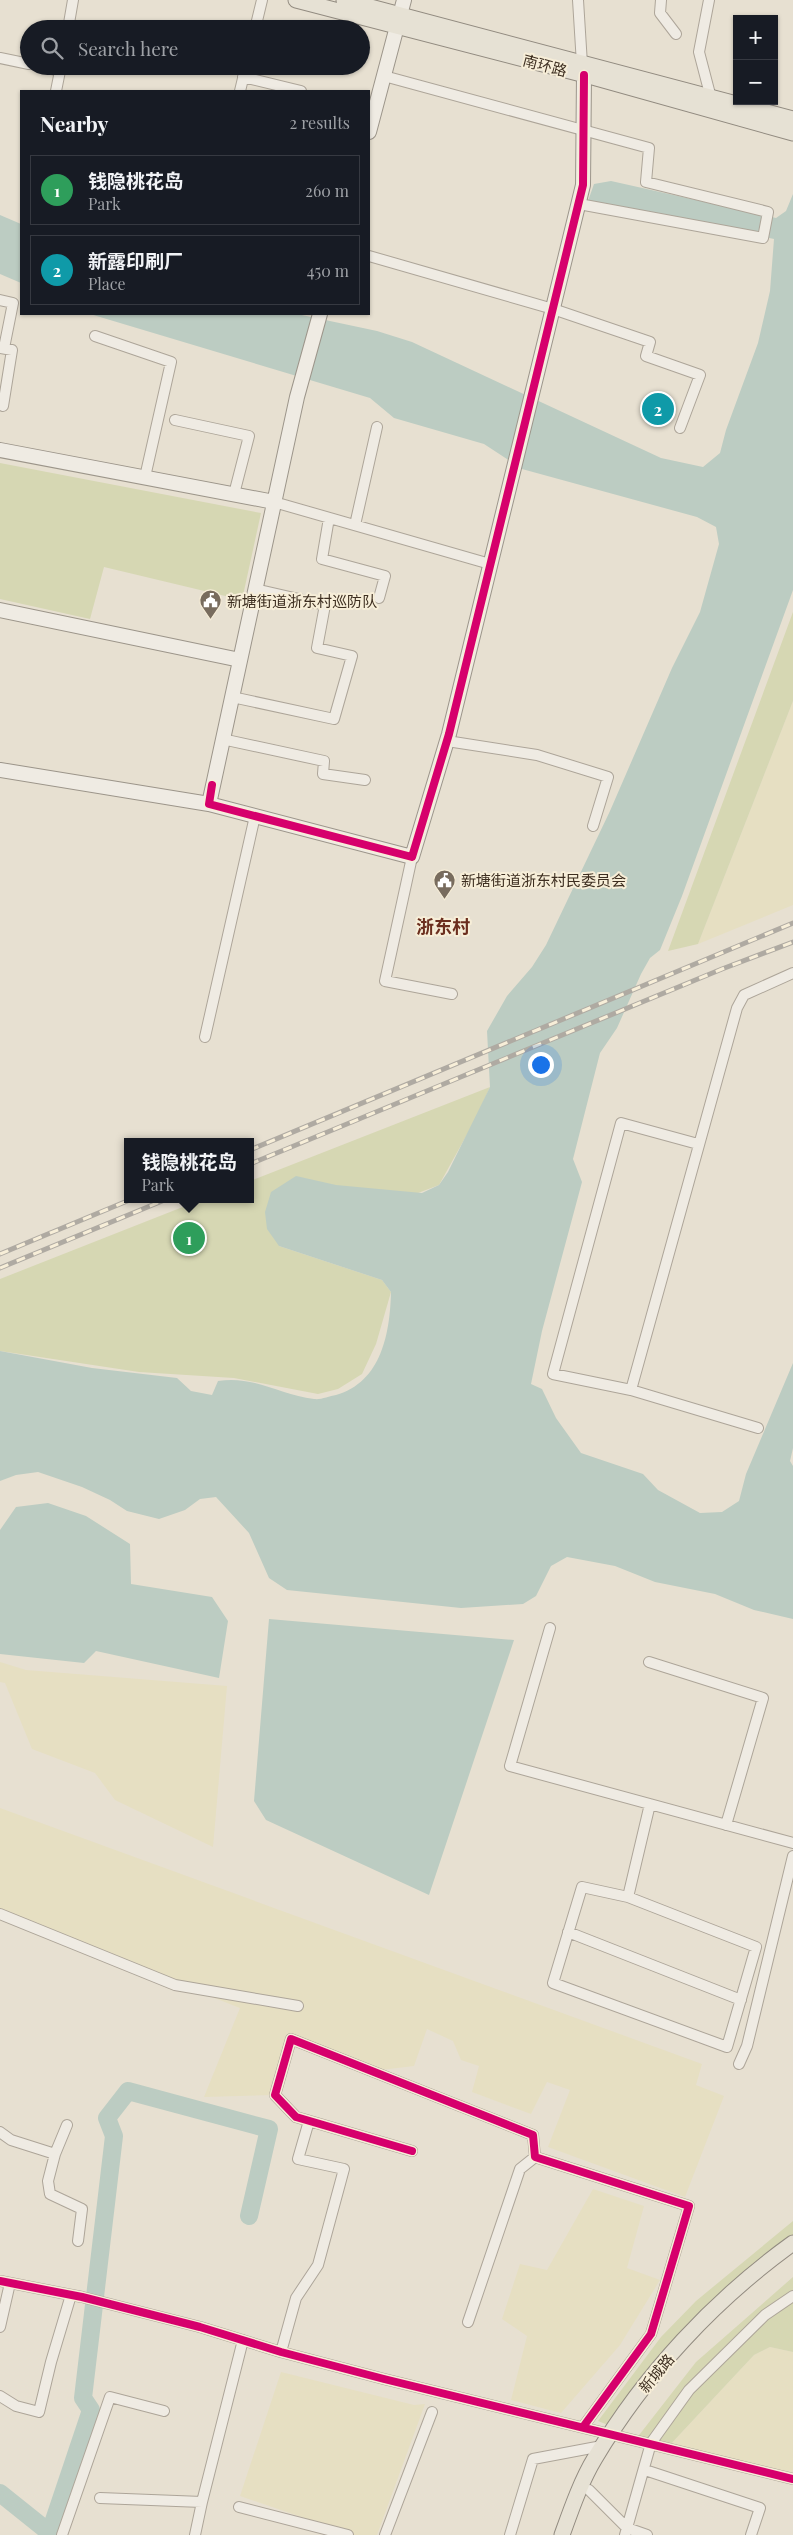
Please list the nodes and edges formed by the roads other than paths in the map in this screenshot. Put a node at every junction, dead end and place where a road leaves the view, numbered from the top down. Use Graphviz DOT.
graph roads {
  1 [pos="73,0"];
  2 [pos="262,0"];
  3 [pos="296,0"];
  4 [pos="344,0"];
  5 [pos="404,0"];
  6 [pos="578,0"];
  7 [pos="660,0"];
  8 [pos="709,0"];
  9 [pos="70,20"];
  10 [pos="257,20"];
  11 [pos="399,21"];
  12 [pos="676,34"];
  13 [pos="0,58"];
  14 [pos="20,62"];
  15 [pos="583,70"];
  16 [pos="59,75"];
  17 [pos="243,75"];
  18 [pos="255,75"];
  19 [pos="384,76"];
  20 [pos="56,90"];
  21 [pos="240,90"];
  22 [pos="298,90"];
  23 [pos="711,98"];
  24 [pos="372,109"];
  25 [pos="793,119"];
  26 [pos="370,124"];
  27 [pos="584,130"];
  28 [pos="793,133"];
  29 [pos="579,204"];
  30 [pos="370,256"];
  31 [pos="0,300"];
  32 [pos="553,309"];
  33 [pos="320,315"];
  34 [pos="95,336"];
  35 [pos="2,348"];
  36 [pos="3,406"];
  37 [pos="175,420"];
  38 [pos="377,427"];
  39 [pos="680,428"];
  40 [pos="0,450"];
  41 [pos="145,477"];
  42 [pos="234,494"];
  43 [pos="274,502"];
  44 [pos="329,518"];
  45 [pos="355,525"];
  46 [pos="490,564"];
  47 [pos="255,589"];
  48 [pos="379,598"];
  49 [pos="0,610"];
  50 [pos="240,660"];
  51 [pos="232,697"];
  52 [pos="222,740"];
  53 [pos="447,741"];
  54 [pos="0,770"];
  55 [pos="365,780"];
  56 [pos="209,804"];
  57 [pos="255,816"];
  58 [pos="593,826"];
  59 [pos="412,857"];
  60 [pos="793,973"];
  61 [pos="452,994"];
  62 [pos="205,1037"];
  63 [pos="698,1144"];
  64 [pos="631,1390"];
  65 [pos="758,1428"];
  66 [pos="550,1628"];
  67 [pos="649,1662"];
  68 [pos="650,1804"];
  69 [pos="726,1824"];
  70 [pos="793,1843"];
  71 [pos="793,1856"];
  72 [pos="628,1897"];
  73 [pos="0,1914"];
  74 [pos="568,1932"];
  75 [pos="741,2000"];
  76 [pos="298,2006"];
  77 [pos="739,2064"];
  78 [pos="308,2121"];
  79 [pos="67,2125"];
  80 [pos="0,2132"];
  81 [pos="412,2151"];
  82 [pos="55,2154"];
  83 [pos="535,2157"];
  84 [pos="78,2242"];
  85 [pos="793,2243"];
  86 [pos="793,2252"];
  87 [pos="5,2282"];
  88 [pos="71,2295"];
  89 [pos="793,2296"];
  90 [pos="468,2322"];
  91 [pos="0,2327"];
  92 [pos="243,2340"];
  93 [pos="281,2352"];
  94 [pos="0,2396"];
  95 [pos="164,2411"];
  96 [pos="432,2412"];
  97 [pos="583,2428"];
  98 [pos="610,2438"];
  99 [pos="651,2443"];
  100 [pos="645,2470"];
  101 [pos="793,2479"];
  102 [pos="589,2490"];
  103 [pos="100,2498"];
  104 [pos="202,2502"];
  105 [pos="239,2507"];
  106 [pos="626,2532"];
  107 [pos="62,2535"];
  108 [pos="195,2535"];
  109 [pos="348,2535"];
  110 [pos="385,2535"];
  111 [pos="510,2535"];
  112 [pos="562,2535"];
  113 [pos="570,2535"];
  114 [pos="647,2535"];
  115 [pos="751,2535"];
  1 -- 9 [label="street"];
  2 -- 10 [label="street"];
  3 -- 11 [label="main road, 南环路"];
  4 -- 11 [label="main road, 南环路"];
  5 -- 11 [label="street"];
  6 -- 15 [label="street"];
  7 -- 12 [label="street"];
  8 -- 23 [label="street"];
  11 -- 15 [label="main road, 南环路"];
  11 -- 19 [label="street"];
  13 -- 14 [label="street"];
  15 -- 23 [label="main road, 南环路"];
  15 -- 27 [label="street"];
  15 -- 28 [label="main road, 南环路"];
  16 -- 20 [label="street"];
  17 -- 21 [label="street"];
  18 -- 22 [label="street"];
  19 -- 24 [label="street"];
  19 -- 27 [label="street"];
  23 -- 25 [label="main road, 南环路"];
  24 -- 26 [label="street"];
  27 -- 29 [label="street"];
  27 -- 29 [label="street"];
  29 -- 32 [label="street"];
  30 -- 32 [label="street"];
  31 -- 35 [label="street"];
  32 -- 39 [label="street"];
  32 -- 46 [label="street"];
  33 -- 43 [label="street"];
  34 -- 41 [label="street"];
  35 -- 36 [label="street"];
  37 -- 42 [label="street"];
  38 -- 45 [label="street"];
  40 -- 41 [label="street"];
  41 -- 42 [label="street"];
  42 -- 43 [label="street"];
  43 -- 44 [label="street"];
  43 -- 47 [label="street"];
  44 -- 45 [label="street"];
  44 -- 48 [label="street"];
  45 -- 46 [label="street"];
  46 -- 53 [label="street"];
  47 -- 50 [label="street"];
  47 -- 51 [label="street"];
  49 -- 50 [label="street"];
  50 -- 51 [label="street"];
  51 -- 52 [label="street"];
  52 -- 55 [label="street"];
  52 -- 56 [label="street"];
  53 -- 58 [label="street"];
  53 -- 59 [label="street"];
  54 -- 56 [label="street"];
  56 -- 57 [label="street"];
  57 -- 59 [label="street"];
  57 -- 62 [label="street"];
  59 -- 61 [label="street"];
  60 -- 63 [label="street"];
  63 -- 64 [label="street"];
  63 -- 64 [label="street"];
  64 -- 65 [label="street"];
  66 -- 68 [label="street"];
  67 -- 69 [label="street"];
  68 -- 69 [label="street"];
  68 -- 72 [label="street"];
  69 -- 70 [label="street"];
  71 -- 77 [label="street"];
  72 -- 74 [label="street"];
  72 -- 75 [label="street"];
  73 -- 76 [label="street"];
  74 -- 75 [label="street"];
  74 -- 75 [label="street"];
  78 -- 81 [label="street"];
  78 -- 83 [label="street"];
  78 -- 93 [label="street"];
  79 -- 82 [label="street"];
  80 -- 82 [label="street"];
  82 -- 84 [label="street"];
  83 -- 90 [label="street"];
  83 -- 97 [label="street"];
  85 -- 98 [label="main road, 新城路"];
  86 -- 98 [label="main road, 新城路"];
  87 -- 88 [label="street"];
  87 -- 91 [label="street"];
  88 -- 92 [label="street"];
  88 -- 94 [label="street"];
  89 -- 99 [label="street"];
  92 -- 93 [label="street"];
  92 -- 104 [label="street"];
  93 -- 97 [label="street"];
  95 -- 107 [label="street"];
  96 -- 110 [label="street"];
  97 -- 98 [label="street"];
  98 -- 99 [label="street"];
  98 -- 102 [label="main road, 新城路"];
  98 -- 111 [label="street"];
  98 -- 112 [label="main road, 新城路"];
  99 -- 100 [label="street"];
  99 -- 101 [label="street"];
  100 -- 106 [label="street"];
  100 -- 115 [label="street"];
  102 -- 106 [label="street"];
  102 -- 113 [label="main road, 新城路"];
  103 -- 104 [label="street"];
  104 -- 108 [label="street"];
  105 -- 109 [label="street"];
  106 -- 114 [label="street"];
}
